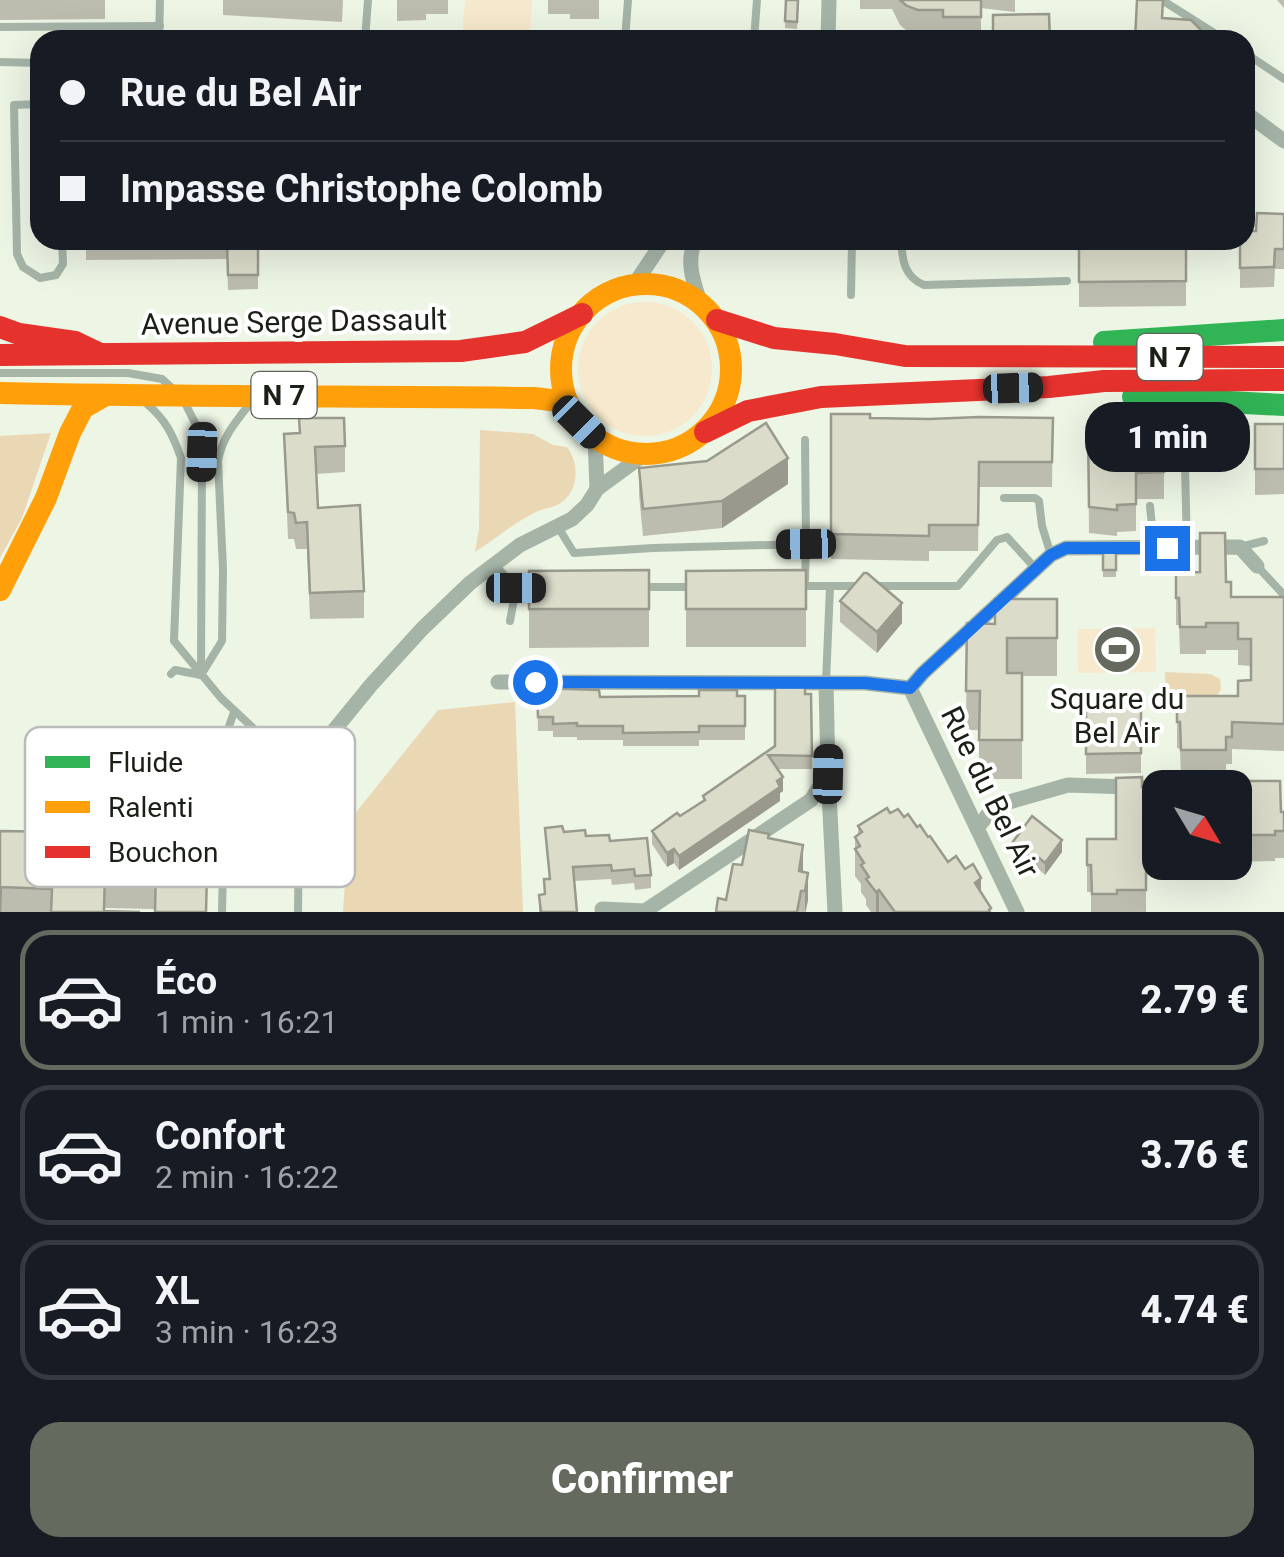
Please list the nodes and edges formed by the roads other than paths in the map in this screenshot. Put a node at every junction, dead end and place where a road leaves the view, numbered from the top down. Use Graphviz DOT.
graph roads {
  1 [pos="160,0"];
  2 [pos="368,0"];
  3 [pos="628,0"];
  4 [pos="756,0"];
  5 [pos="830,0"];
  6 [pos="1162,0"];
  7 [pos="0,26"];
  8 [pos="160,26"];
  9 [pos="160,30"];
  10 [pos="366,30"];
  11 [pos="626,30"];
  12 [pos="754,30"];
  13 [pos="827,30"];
  14 [pos="1209,30"];
  15 [pos="1255,59"];
  16 [pos="0,62"];
  17 [pos="30,62"];
  18 [pos="1284,78"];
  19 [pos="30,104"];
  20 [pos="1255,120"];
  21 [pos="1284,142"];
  22 [pos="62,250"];
  23 [pos="657,250"];
  24 [pos="692,250"];
  25 [pos="852,250"];
  26 [pos="902,250"];
  27 [pos="1067,281"];
  28 [pos="634,285"];
  29 [pos="850,296"];
  30 [pos="700,302"];
  31 [pos="582,314"];
  32 [pos="717,320"];
  33 [pos="0,328"];
  34 [pos="1284,330"];
  35 [pos="100,354"];
  36 [pos="0,355"];
  37 [pos="1057,355"];
  38 [pos="1284,357"];
  39 [pos="0,373"];
  40 [pos="1284,380"];
  41 [pos="1049,386"];
  42 [pos="0,393"];
  43 [pos="257,395"];
  44 [pos="104,396"];
  45 [pos="136,396"];
  46 [pos="182,397"];
  47 [pos="567,402"];
  48 [pos="1284,406"];
  49 [pos="705,432"];
  50 [pos="595,438"];
  51 [pos="805,440"];
  52 [pos="642,456"];
  53 [pos="1185,467"];
  54 [pos="596,489"];
  55 [pos="1004,498"];
  56 [pos="1150,506"];
  57 [pos="558,527"];
  58 [pos="1264,541"];
  59 [pos="806,544"];
  60 [pos="1154,547"];
  61 [pos="1188,547"];
  62 [pos="1240,547"];
  63 [pos="1051,555"];
  64 [pos="495,564"];
  65 [pos="1257,566"];
  66 [pos="1036,570"];
  67 [pos="708,586"];
  68 [pos="785,586"];
  69 [pos="804,586"];
  70 [pos="632,587"];
  71 [pos="830,587"];
  72 [pos="516,588"];
  73 [pos="555,588"];
  74 [pos="0,590"];
  75 [pos="1284,595"];
  76 [pos="510,620"];
  77 [pos="171,674"];
  78 [pos="201,675"];
  79 [pos="498,682"];
  80 [pos="826,683"];
  81 [pos="910,688"];
  82 [pos="234,712"];
  83 [pos="229,727"];
  84 [pos="250,727"];
  85 [pos="337,727"];
  86 [pos="828,774"];
  87 [pos="1142,788"];
  88 [pos="977,828"];
  89 [pos="223,887"];
  90 [pos="298,887"];
  91 [pos="602,908"];
  92 [pos="222,912"];
  93 [pos="298,912"];
  94 [pos="835,912"];
  95 [pos="1017,912"];
  1 -- 8 [label="lane"];
  2 -- 10 [label="lane"];
  3 -- 11 [label="lane"];
  4 -- 12 [label="lane"];
  5 -- 13 [label="street"];
  6 -- 14 [label="lane"];
  7 -- 8 [label="lane"];
  8 -- 9 [label="lane"];
  15 -- 18 [label="lane"];
  16 -- 17 [label="lane"];
  19 -- 22 [label="lane"];
  20 -- 21 [label="street"];
  23 -- 28 [label="street"];
  24 -- 30 [label="street"];
  25 -- 29 [label="lane"];
  26 -- 27 [label="lane"];
  28 -- 30 [label="main road"];
  28 -- 31 [label="main road"];
  30 -- 32 [label="main road"];
  31 -- 35 [label="main road, Avenue Serge Dassault / N 7"];
  31 -- 47 [label="main road"];
  32 -- 37 [label="main road, N 7"];
  32 -- 49 [label="main road"];
  33 -- 35 [label="main road"];
  34 -- 37 [label="main road"];
  35 -- 36 [label="main road, Avenue Serge Dassault / N 7"];
  37 -- 38 [label="main road, N 7"];
  39 -- 46 [label="lane"];
  40 -- 41 [label="main road, N 7"];
  41 -- 48 [label="main road"];
  41 -- 49 [label="main road, N 7"];
  42 -- 44 [label="main road, N 7"];
  43 -- 46 [label="main road, N 7"];
  43 -- 47 [label="main road, N 7"];
  43 -- 78 [label="lane"];
  44 -- 45 [label="main road, N 7"];
  44 -- 74 [label="main road"];
  45 -- 46 [label="main road, N 7"];
  45 -- 78 [label="lane"];
  46 -- 78 [label="lane"];
  47 -- 50 [label="main road"];
  49 -- 52 [label="main road"];
  50 -- 52 [label="main road"];
  50 -- 54 [label="street"];
  51 -- 59 [label="lane"];
  52 -- 54 [label="street"];
  53 -- 61 [label="lane"];
  54 -- 57 [label="street"];
  55 -- 63 [label="lane"];
  56 -- 60 [label="lane"];
  57 -- 59 [label="lane"];
  57 -- 64 [label="street"];
  58 -- 62 [label="lane"];
  59 -- 69 [label="lane"];
  60 -- 61 [label="street"];
  60 -- 63 [label="street"];
  61 -- 62 [label="street"];
  62 -- 65 [label="street"];
  63 -- 66 [label="street"];
  64 -- 72 [label="lane"];
  64 -- 85 [label="street"];
  65 -- 75 [label="lane"];
  66 -- 71 [label="lane"];
  66 -- 81 [label="street"];
  67 -- 70 [label="lane"];
  68 -- 69 [label="lane"];
  69 -- 71 [label="lane"];
  71 -- 80 [label="lane"];
  72 -- 73 [label="lane"];
  72 -- 76 [label="lane"];
  77 -- 78 [label="lane"];
  78 -- 82 [label="lane"];
  79 -- 80 [label="street, Rue du Bel Air"];
  80 -- 81 [label="street, Rue du Bel Air"];
  80 -- 86 [label="street"];
  81 -- 88 [label="street, Rue du Bel Air"];
  82 -- 83 [label="lane"];
  82 -- 84 [label="lane"];
  86 -- 91 [label="street"];
  86 -- 94 [label="street"];
  87 -- 88 [label="street"];
  88 -- 95 [label="street, Rue du Bel Air"];
  89 -- 92 [label="lane"];
  90 -- 93 [label="lane"];
}
